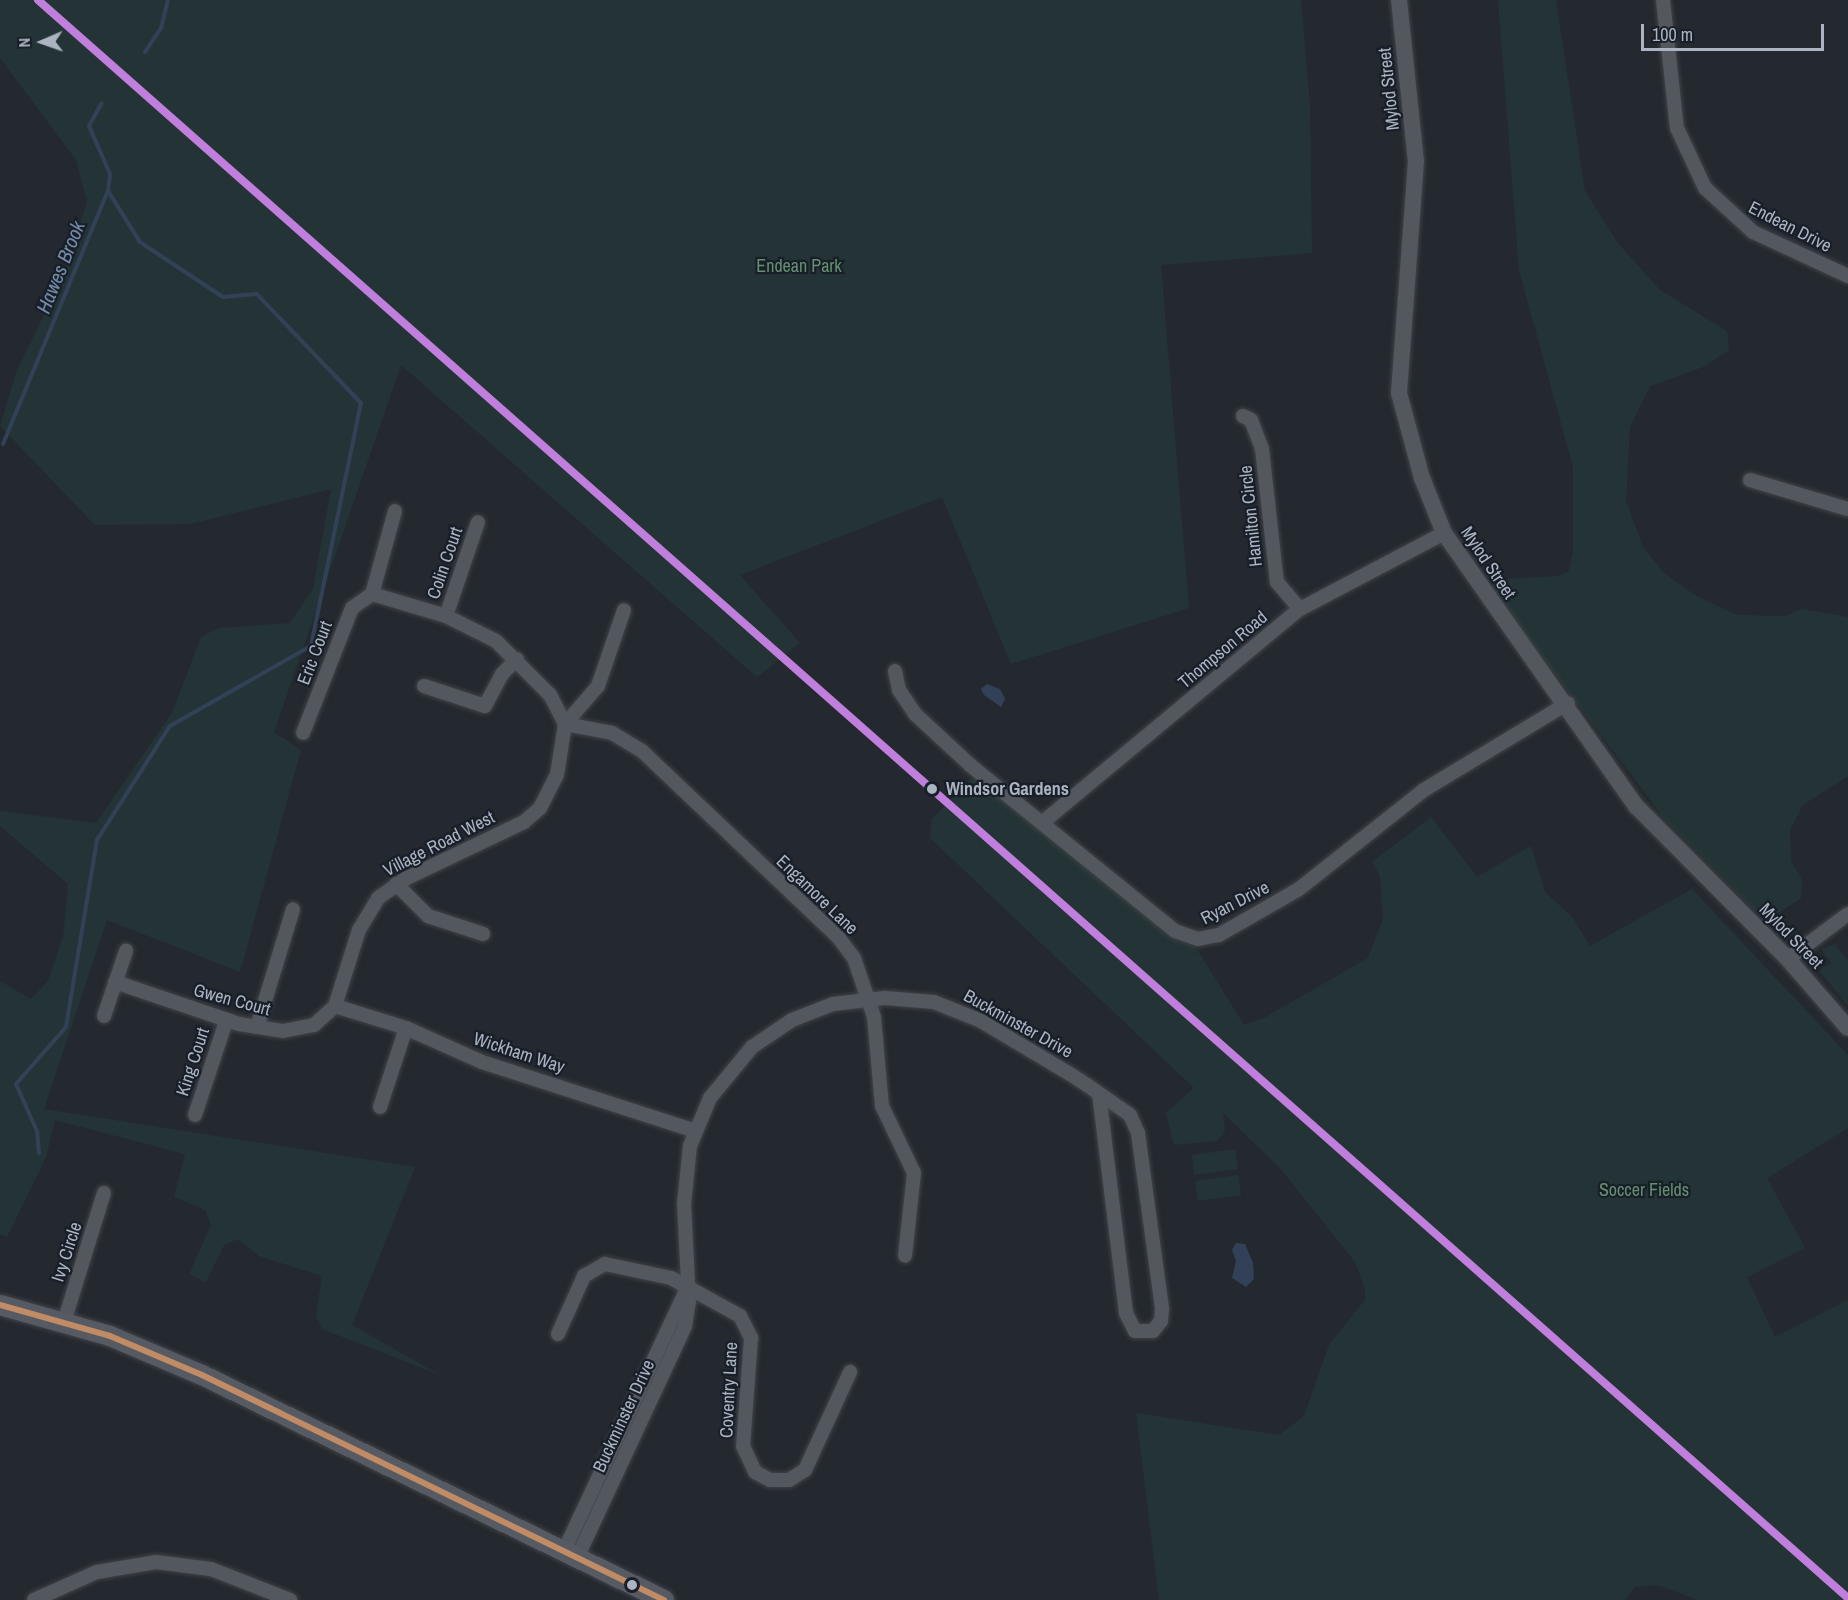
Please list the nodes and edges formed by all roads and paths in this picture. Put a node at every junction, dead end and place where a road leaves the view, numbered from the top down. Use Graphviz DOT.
graph roads {
  1 [pos="1399,0"];
  2 [pos="1664,0"];
  3 [pos="1848,276"];
  4 [pos="1244,417"];
  5 [pos="1750,480"];
  6 [pos="1848,508"];
  7 [pos="395,511"];
  8 [pos="478,522"];
  9 [pos="1444,533"];
  10 [pos="372,594"];
  11 [pos="1300,609"];
  12 [pos="624,610"];
  13 [pos="446,616"];
  14 [pos="517,659"];
  15 [pos="895,671"];
  16 [pos="424,686"];
  17 [pos="1568,703"];
  18 [pos="565,724"];
  19 [pos="303,734"];
  20 [pos="1043,822"];
  21 [pos="396,884"];
  22 [pos="293,909"];
  23 [pos="1848,914"];
  24 [pos="483,934"];
  25 [pos="126,951"];
  26 [pos="1788,959"];
  27 [pos="116,982"];
  28 [pos="869,999"];
  29 [pos="335,1006"];
  30 [pos="104,1016"];
  31 [pos="226,1021"];
  32 [pos="257,1027"];
  33 [pos="406,1028"];
  34 [pos="1848,1028"];
  35 [pos="1099,1094"];
  36 [pos="380,1107"];
  37 [pos="195,1115"];
  38 [pos="695,1131"];
  39 [pos="104,1193"];
  40 [pos="905,1256"];
  41 [pos="688,1286"];
  42 [pos="0,1305"];
  43 [pos="64,1322"];
  44 [pos="558,1334"];
  45 [pos="850,1372"];
  46 [pos="570,1554"];
  47 [pos="34,1600"];
  48 [pos="290,1600"];
  49 [pos="664,1600"];
  1 -- 9 [label="street, Mylod Street"];
  2 -- 3 [label="street, Endean Drive"];
  4 -- 11 [label="street, Hamilton Circle"];
  5 -- 6 [label="street"];
  7 -- 10 [label="street"];
  8 -- 13 [label="street, Colin Court"];
  9 -- 11 [label="street, Thompson Road"];
  9 -- 17 [label="street, Mylod Street"];
  10 -- 13 [label="street"];
  10 -- 19 [label="street, Eric Court"];
  11 -- 20 [label="street, Thompson Road"];
  12 -- 18 [label="street"];
  13 -- 14 [label="street"];
  14 -- 16 [label="street"];
  14 -- 18 [label="street"];
  15 -- 20 [label="street, Ryan Drive"];
  17 -- 20 [label="street, Ryan Drive"];
  17 -- 26 [label="street, Mylod Street"];
  18 -- 21 [label="street, Village Road West"];
  18 -- 28 [label="street, Engamore Lane"];
  21 -- 24 [label="street"];
  21 -- 29 [label="street, Village Road West"];
  22 -- 32 [label="street"];
  23 -- 26 [label="street"];
  25 -- 27 [label="street"];
  26 -- 34 [label="street, Mylod Street"];
  27 -- 30 [label="street"];
  27 -- 31 [label="street, Gwen Court"];
  28 -- 35 [label="street, Buckminster Drive"];
  28 -- 38 [label="street, Buckminster Drive"];
  28 -- 40 [label="street, Engamore Lane"];
  29 -- 32 [label="street, Gwen Court"];
  29 -- 33 [label="street, Wickham Way"];
  31 -- 32 [label="street, Gwen Court"];
  31 -- 37 [label="street, King Court"];
  33 -- 36 [label="street"];
  33 -- 38 [label="street, Wickham Way"];
  35 -- 35 [label="street, Buckminster Drive"];
  38 -- 41 [label="street, Buckminster Drive"];
  39 -- 43 [label="street, Ivy Circle"];
  41 -- 44 [label="street"];
  41 -- 45 [label="street, Coventry Lane"];
  41 -- 46 [label="street, Buckminster Drive"];
  42 -- 43 [label="main road"];
  43 -- 46 [label="main road"];
  46 -- 49 [label="main road"];
  47 -- 48 [label="street"];
}
